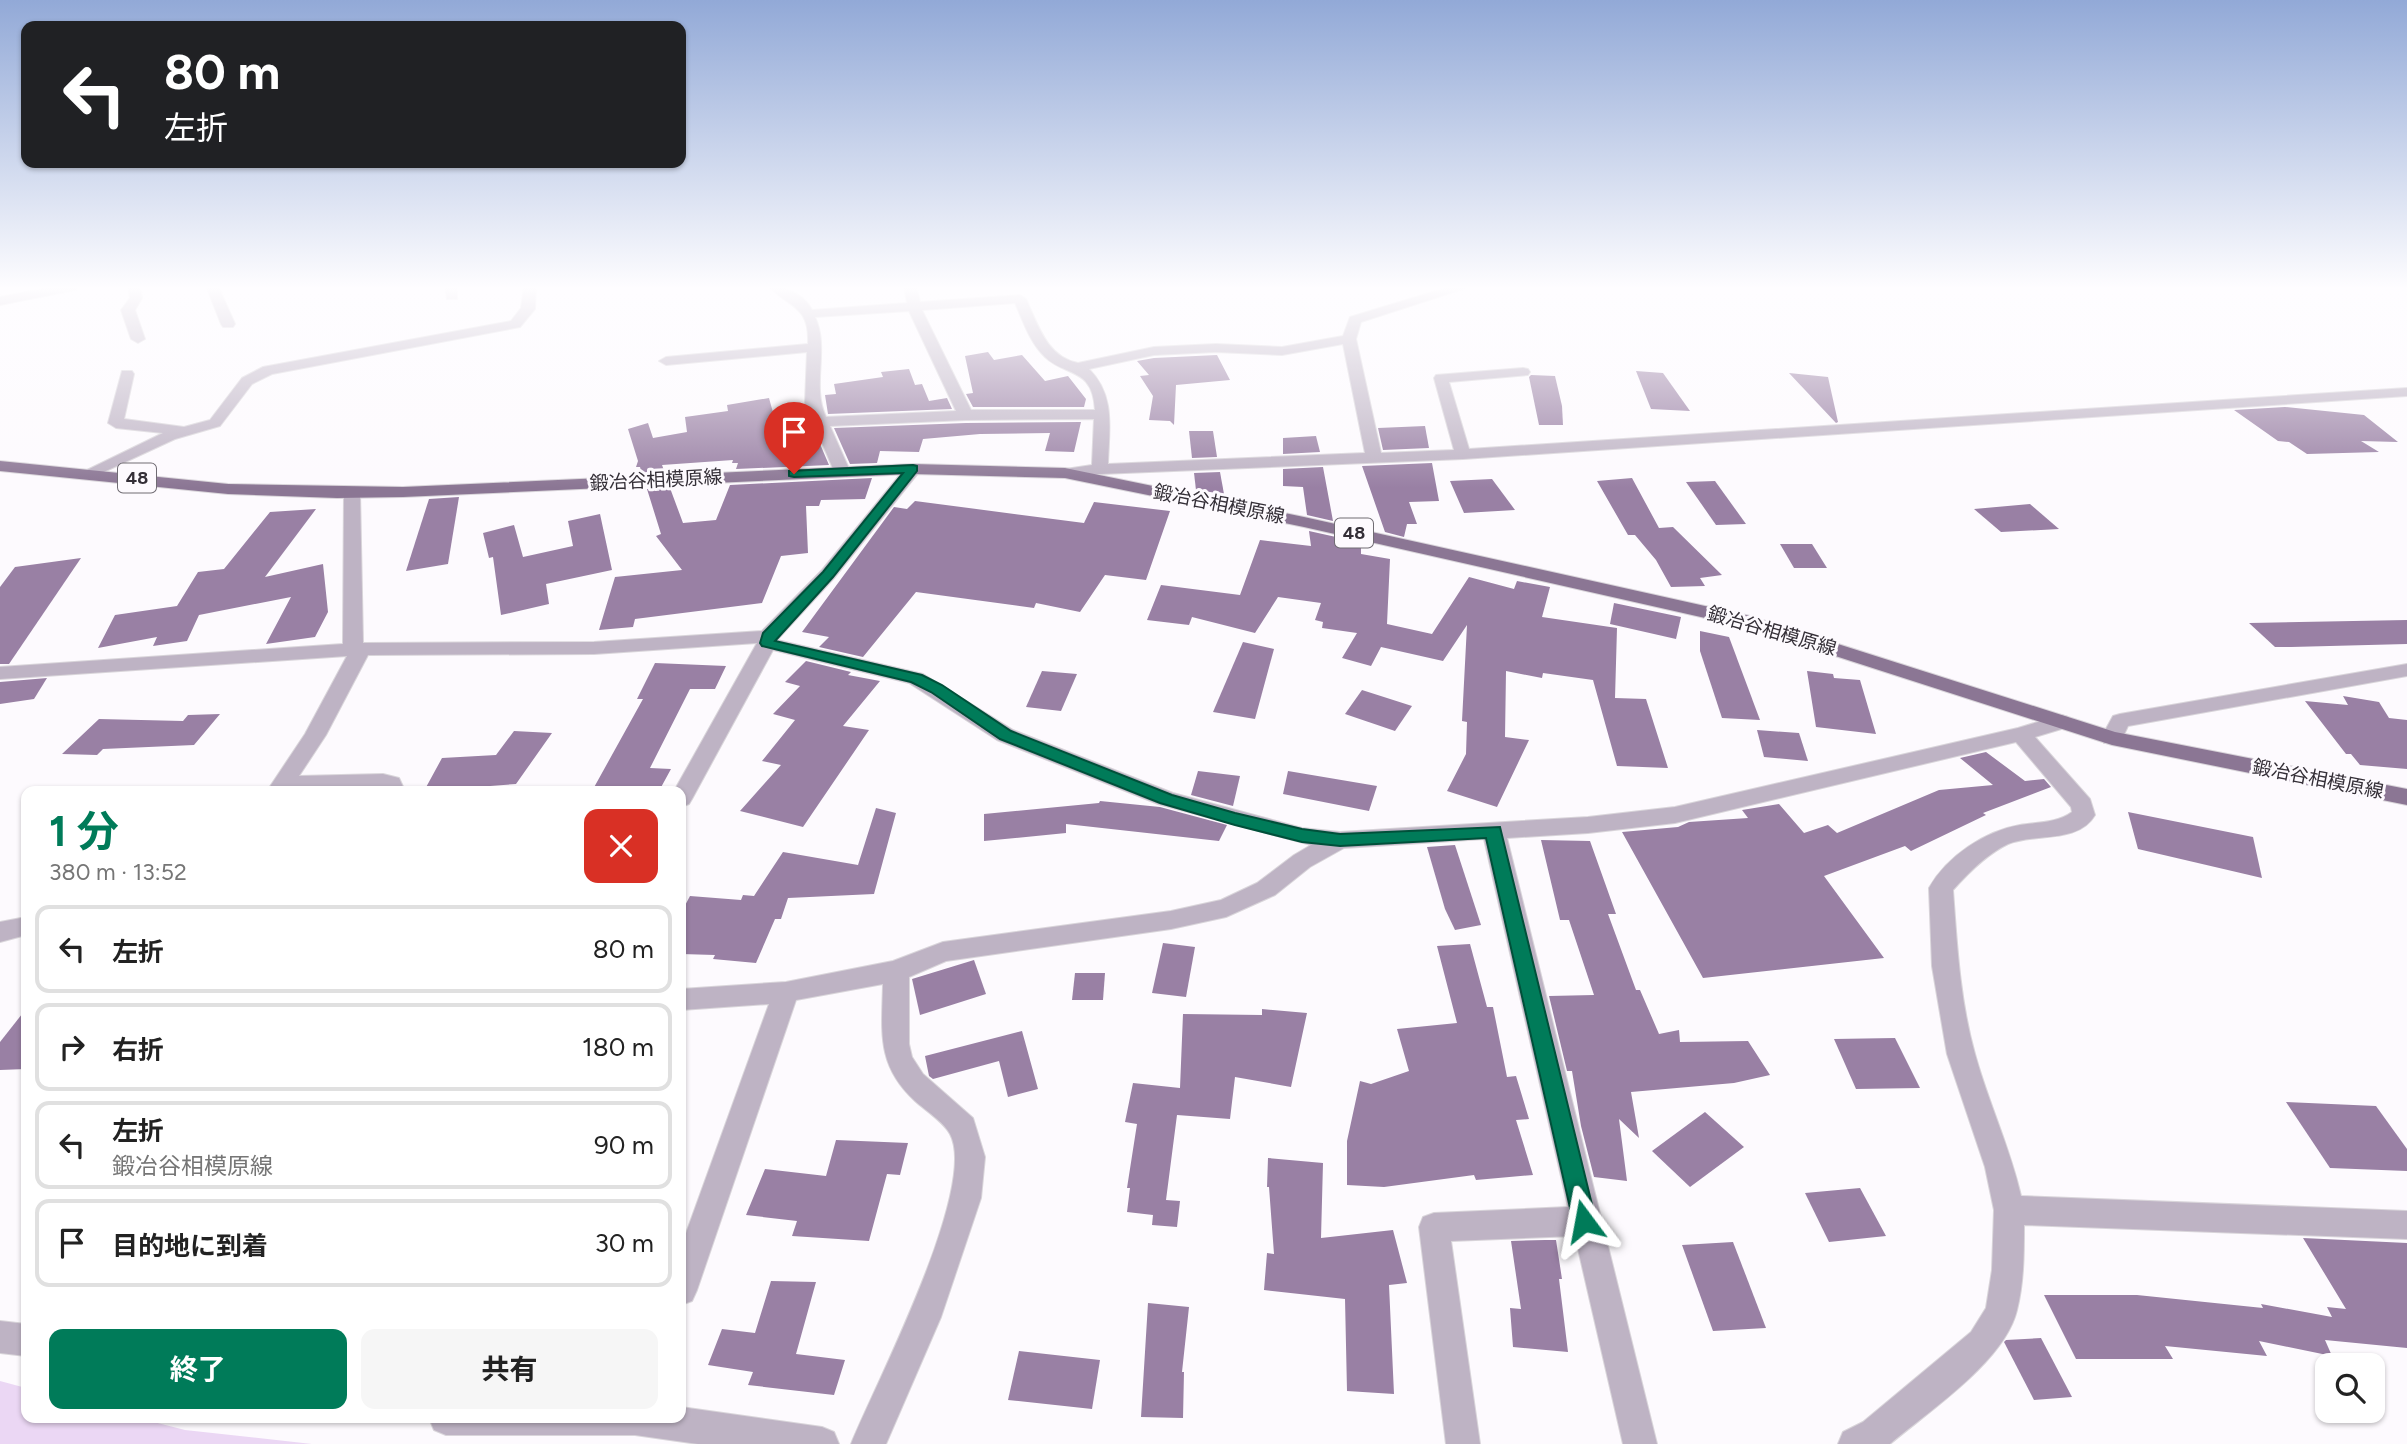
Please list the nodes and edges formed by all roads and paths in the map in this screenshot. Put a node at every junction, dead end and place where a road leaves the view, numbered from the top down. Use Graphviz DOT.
graph roads {
  1 [pos="357,353"];
  2 [pos="748,353"];
  3 [pos="816,353"];
  4 [pos="937,353"];
  5 [pos="1048,353"];
  6 [pos="1143,353"];
  7 [pos="1352,353"];
  8 [pos="666,361"];
  9 [pos="1078,367"];
  10 [pos="1523,372"];
  11 [pos="104,387"];
  12 [pos="2407,392"];
  13 [pos="1102,414"];
  14 [pos="967,415"];
  15 [pos="821,422"];
  16 [pos="187,431"];
  17 [pos="1463,454"];
  18 [pos="1374,459"];
  19 [pos="0,466"];
  20 [pos="913,469"];
  21 [pos="1100,470"];
  22 [pos="842,471"];
  23 [pos="89,472"];
  24 [pos="1065,473"];
  25 [pos="352,493"];
  26 [pos="768,640"];
  27 [pos="357,650"];
  28 [pos="2407,670"];
  29 [pos="0,673"];
  30 [pos="2061,722"];
  31 [pos="2021,734"];
  32 [pos="2112,738"];
  33 [pos="281,786"];
  34 [pos="309,786"];
  35 [pos="392,786"];
  36 [pos="686,790"];
  37 [pos="2407,797"];
  38 [pos="1494,832"];
  39 [pos="1340,840"];
  40 [pos="21,927"];
  41 [pos="0,932"];
  42 [pos="896,971"];
  43 [pos="786,992"];
  44 [pos="686,999"];
  45 [pos="2009,1210"];
  46 [pos="1584,1221"];
  47 [pos="2407,1225"];
  48 [pos="686,1276"];
  49 [pos="671,1423"];
  50 [pos="821,1444"];
  51 [pos="868,1444"];
  52 [pos="1463,1444"];
  53 [pos="1640,1444"];
  54 [pos="1855,1444"];
  1 -- 16 [label="street"];
  2 -- 8 [label="street"];
  3 -- 15 [label="street"];
  4 -- 14 [label="street"];
  5 -- 9 [label="street"];
  6 -- 9 [label="street"];
  7 -- 18 [label="street"];
  9 -- 13 [label="street"];
  10 -- 17 [label="street"];
  11 -- 16 [label="street"];
  12 -- 17 [label="street"];
  13 -- 14 [label="street"];
  13 -- 21 [label="street"];
  14 -- 15 [label="street"];
  15 -- 22 [label="street"];
  16 -- 23 [label="street"];
  17 -- 18 [label="street"];
  18 -- 21 [label="street"];
  19 -- 23 [label="main road, 鍛冶谷相模原線 / 48"];
  20 -- 22 [label="main road, 鍛冶谷相模原線 / 48"];
  20 -- 24 [label="main road, 鍛冶谷相模原線 / 48"];
  20 -- 26 [label="street"];
  21 -- 24 [label="street"];
  22 -- 25 [label="main road, 鍛冶谷相模原線 / 48"];
  23 -- 25 [label="main road, 鍛冶谷相模原線 / 48"];
  24 -- 30 [label="main road, 鍛冶谷相模原線 / 48"];
  25 -- 27 [label="street"];
  26 -- 27 [label="street"];
  26 -- 36 [label="street"];
  26 -- 39 [label="street"];
  27 -- 29 [label="street"];
  27 -- 33 [label="street"];
  28 -- 32 [label="street"];
  30 -- 31 [label="street"];
  30 -- 32 [label="main road, 鍛冶谷相模原線 / 48"];
  31 -- 38 [label="street"];
  31 -- 45 [label="street"];
  32 -- 37 [label="main road, 鍛冶谷相模原線 / 48"];
  34 -- 35 [label="street"];
  38 -- 39 [label="street"];
  38 -- 46 [label="street"];
  39 -- 42 [label="street"];
  40 -- 41 [label="street"];
  42 -- 43 [label="street"];
  42 -- 51 [label="street"];
  43 -- 44 [label="street"];
  43 -- 48 [label="street"];
  45 -- 47 [label="street"];
  45 -- 54 [label="street"];
  46 -- 52 [label="street"];
  46 -- 53 [label="street"];
  49 -- 50 [label="street"];
}
